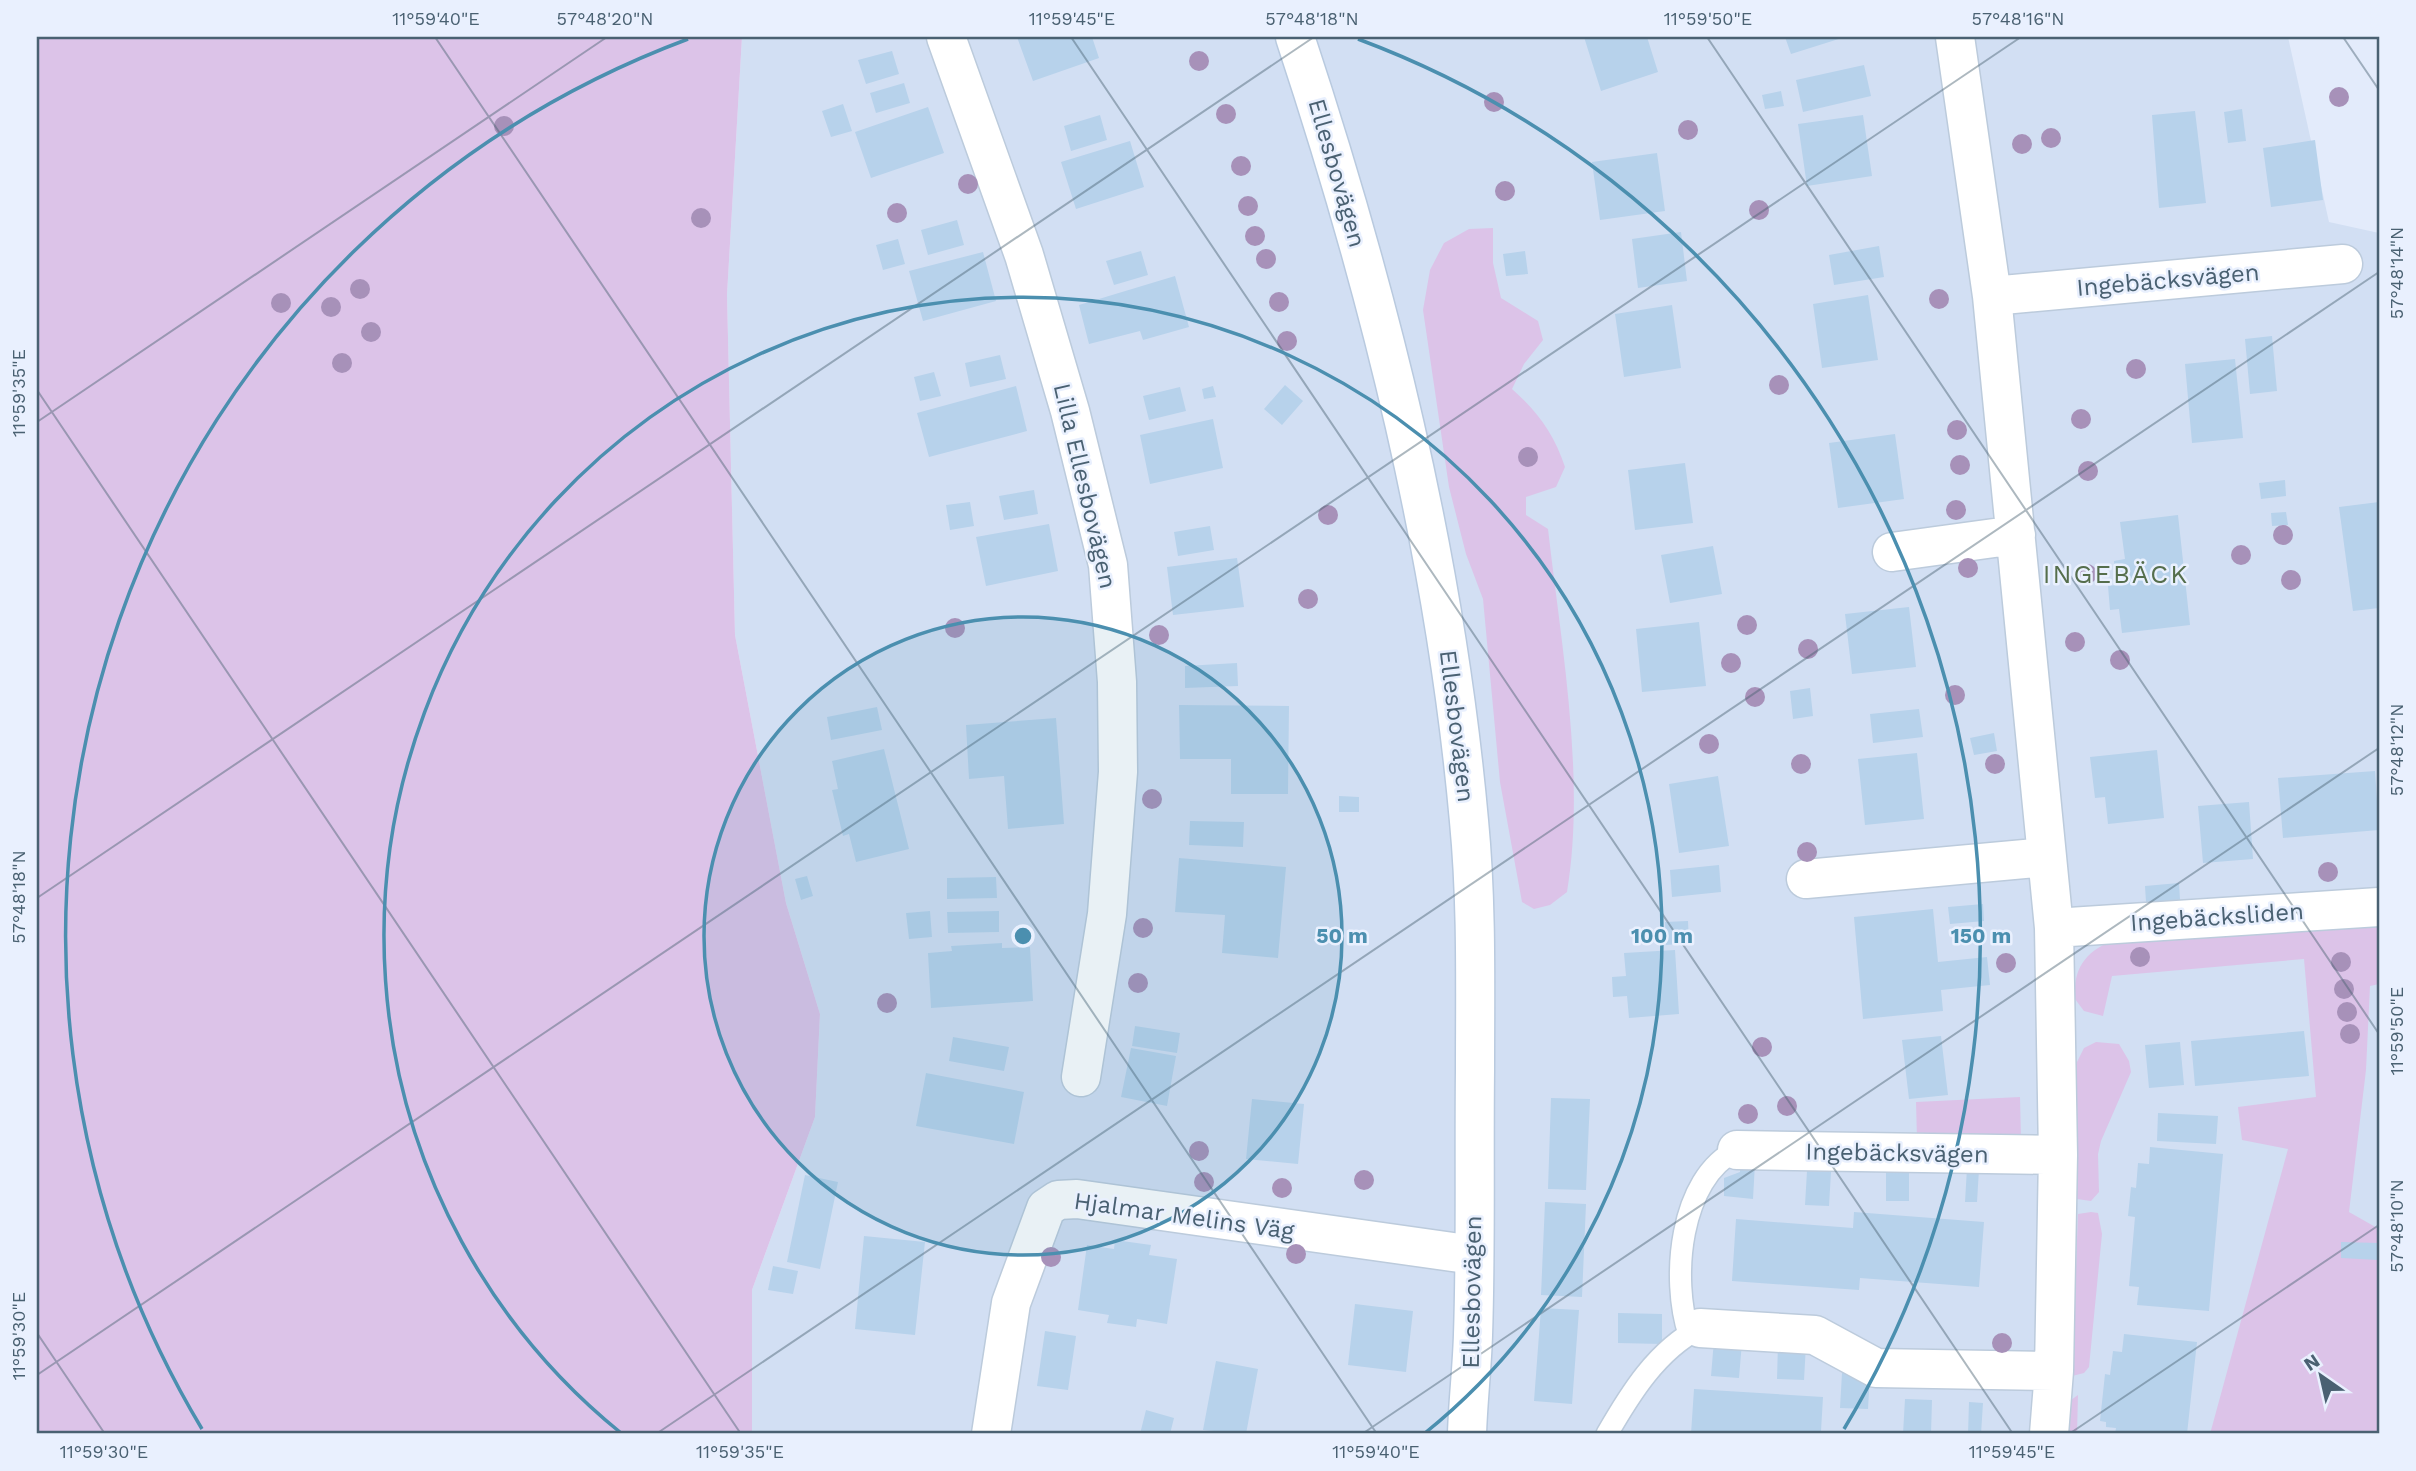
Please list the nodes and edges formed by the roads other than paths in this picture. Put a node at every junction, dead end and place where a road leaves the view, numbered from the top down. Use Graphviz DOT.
graph roads {
  1 [pos="946,37"];
  2 [pos="1295,37"];
  3 [pos="1955,37"];
  4 [pos="2343,264"];
  5 [pos="1992,296"];
  6 [pos="2016,535"];
  7 [pos="1892,552"];
  8 [pos="2047,857"];
  9 [pos="1806,879"];
  10 [pos="2379,907"];
  11 [pos="2054,928"];
  12 [pos="1081,1077"];
  13 [pos="1737,1150"];
  14 [pos="2058,1155"];
  15 [pos="1474,1255"];
  16 [pos="1694,1331"];
  17 [pos="2054,1371"];
  18 [pos="991,1434"];
  19 [pos="1467,1434"];
  20 [pos="1607,1434"];
  21 [pos="2049,1434"];
  1 -- 12 [label="street, Lilla Ellesbovägen"];
  2 -- 15 [label="street, Ellesbovägen"];
  3 -- 5 [label="street"];
  4 -- 5 [label="street, Ingebäcksvägen"];
  5 -- 6 [label="street"];
  6 -- 7 [label="street"];
  6 -- 8 [label="street"];
  8 -- 9 [label="street"];
  8 -- 11 [label="street"];
  10 -- 11 [label="street, Ingebäcksliden"];
  11 -- 14 [label="street"];
  13 -- 14 [label="street, Ingebäcksvägen"];
  13 -- 16 [label="lane"];
  14 -- 17 [label="street"];
  15 -- 18 [label="street, Hjalmar Melins Väg"];
  15 -- 19 [label="street, Ellesbovägen"];
  16 -- 17 [label="street"];
  16 -- 20 [label="lane"];
  17 -- 21 [label="street"];
}
